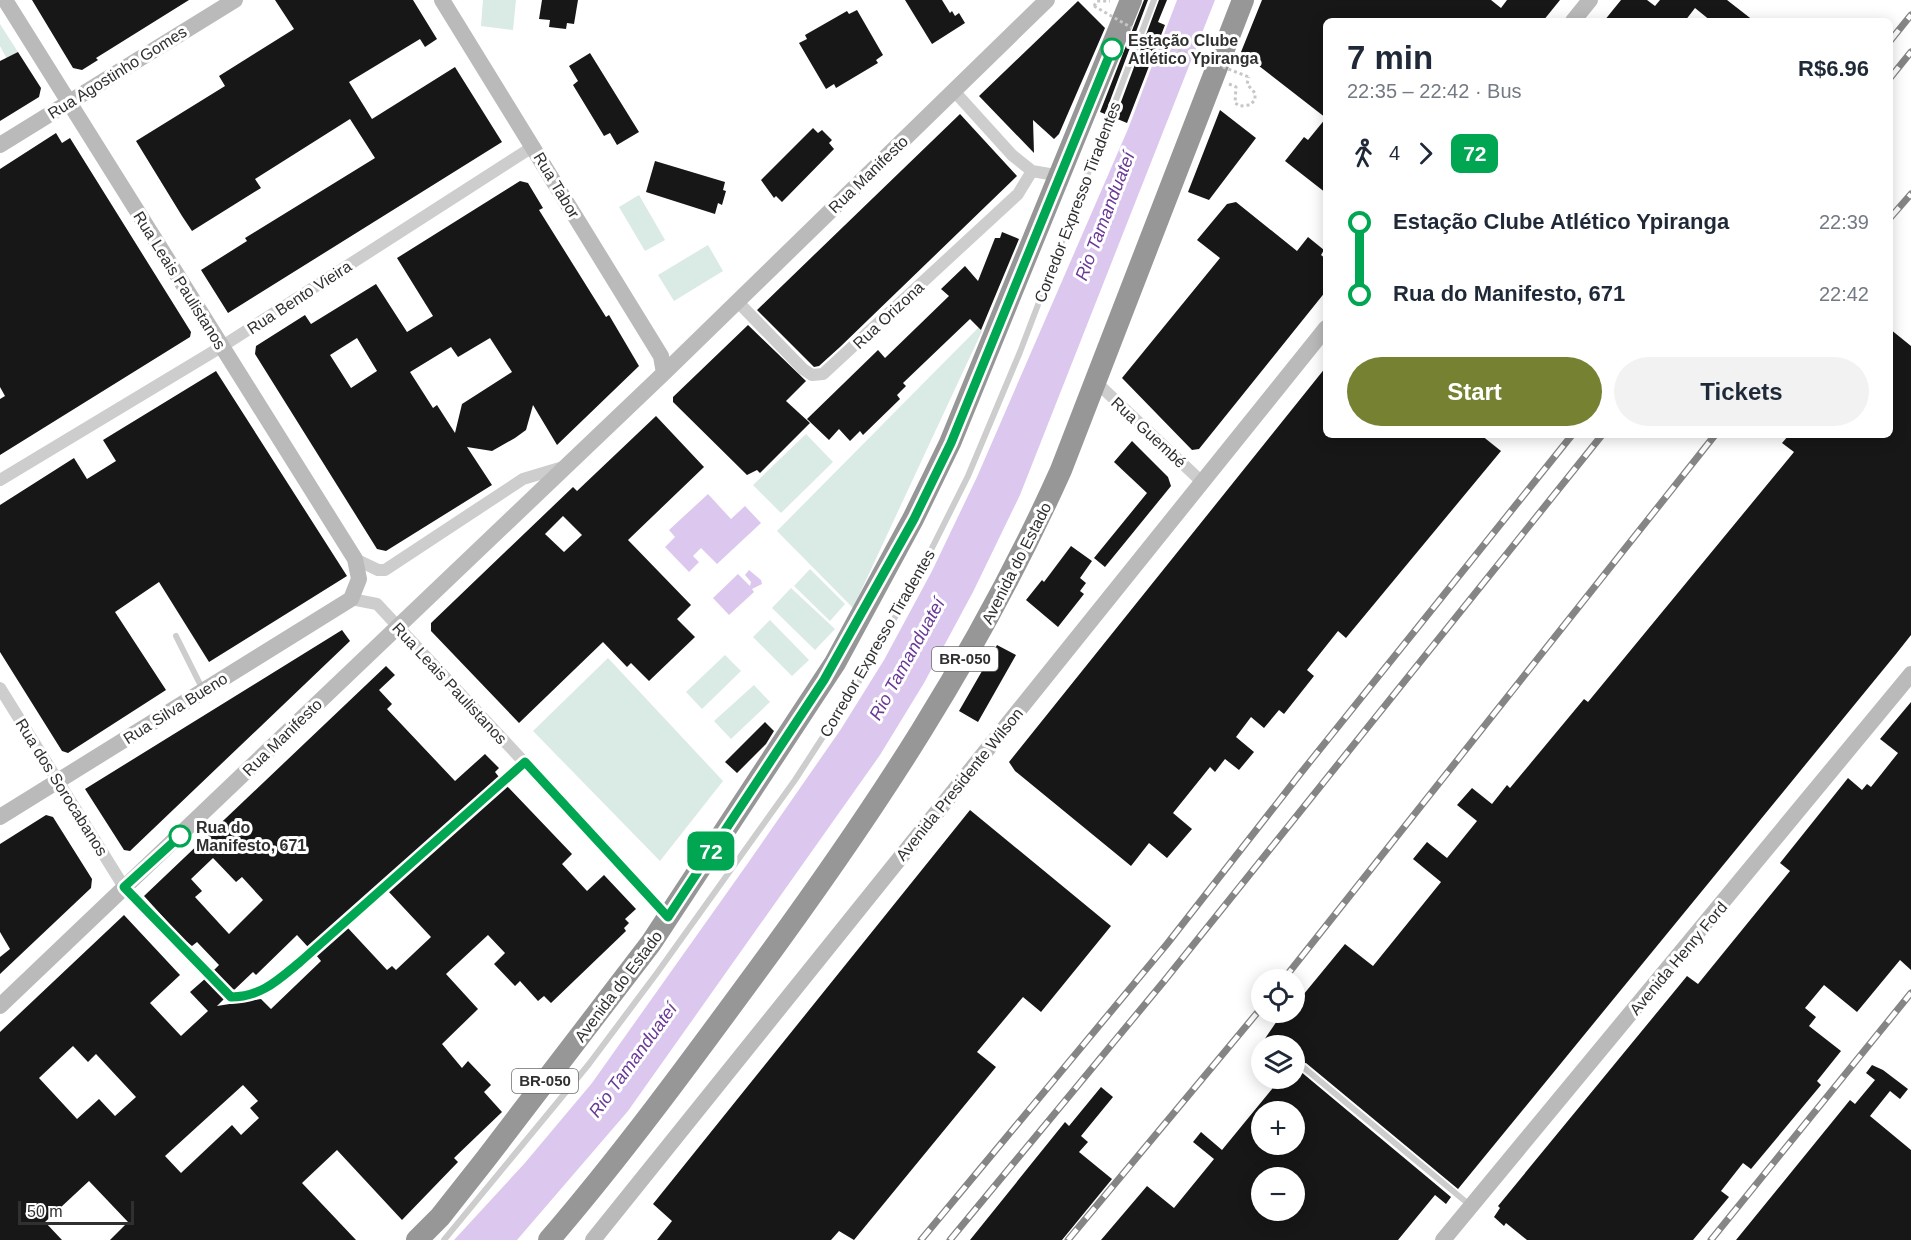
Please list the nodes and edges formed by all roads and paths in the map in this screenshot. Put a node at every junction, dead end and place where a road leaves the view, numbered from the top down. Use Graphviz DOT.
graph roads {
  1 [pos="5,0"];
  2 [pos="235,0"];
  3 [pos="442,0"];
  4 [pos="1047,0"];
  5 [pos="1126,0"];
  6 [pos="1154,0"];
  7 [pos="1243,0"];
  8 [pos="1590,0"];
  9 [pos="1575,18"];
  10 [pos="1133,28"];
  11 [pos="1143,34"];
  12 [pos="1236,87"];
  13 [pos="954,91"];
  14 [pos="69,102"];
  15 [pos="0,145"];
  16 [pos="534,146"];
  17 [pos="1032,171"];
  18 [pos="1061,176"];
  19 [pos="737,301"];
  20 [pos="1323,332"];
  21 [pos="221,347"];
  22 [pos="689,348"];
  23 [pos="658,352"];
  24 [pos="664,373"];
  25 [pos="1095,381"];
  26 [pos="563,467"];
  27 [pos="0,480"];
  28 [pos="1202,482"];
  29 [pos="355,559"];
  30 [pos="351,599"];
  31 [pos="396,627"];
  32 [pos="176,636"];
  33 [pos="1911,674"];
  34 [pos="0,688"];
  35 [pos="204,690"];
  36 [pos="525,762"];
  37 [pos="58,781"];
  38 [pos="0,817"];
  39 [pos="124,887"];
  40 [pos="668,917"];
  41 [pos="0,1006"];
  42 [pos="1305,1069"];
  43 [pos="1471,1206"];
  44 [pos="417,1240"];
  45 [pos="444,1240"];
  46 [pos="549,1240"];
  47 [pos="593,1240"];
  48 [pos="1443,1240"];
  1 -- 14 [label="main road, Rua Leais Paulistanos"];
  2 -- 14 [label="main road, Rua Agostinho Gomes"];
  3 -- 16 [label="main road, Rua Tabor"];
  4 -- 13 [label="main road, Rua Manifesto"];
  5 -- 10 [label="path, bridge"];
  5 -- 18 [label="highway, Avenida do Estado / BR-050"];
  6 -- 45 [label="lane, Corredor Expresso Tiradentes, bridge"];
  7 -- 25 [label="highway, Avenida do Estado / BR-050"];
  8 -- 9 [label="main road"];
  11 -- 12 [label="path, bridge"];
  13 -- 17 [label="street"];
  13 -- 19 [label="main road, Rua Manifesto"];
  14 -- 15 [label="main road, Rua Agostinho Gomes"];
  14 -- 21 [label="main road, Rua Leais Paulistanos"];
  16 -- 21 [label="street, Rua Bento Vieira"];
  16 -- 23 [label="main road, Rua Tabor"];
  17 -- 18 [label="street"];
  17 -- 19 [label="street, Rua Orizona"];
  18 -- 40 [label="highway, Avenida do Estado / BR-050"];
  19 -- 22 [label="main road, Rua Manifesto"];
  20 -- 28 [label="main road, Avenida Presidente Wilson"];
  21 -- 27 [label="street, Rua Bento Vieira"];
  21 -- 29 [label="main road, Rua Leais Paulistanos"];
  22 -- 23 [label="main road"];
  22 -- 24 [label="main road, Rua Manifesto"];
  23 -- 24 [label="main road, Rua Tabor"];
  24 -- 26 [label="main road, Rua Manifesto"];
  25 -- 28 [label="street, Rua Guembé"];
  25 -- 46 [label="highway, Avenida do Estado / BR-050"];
  26 -- 29 [label="street, Rua Manifesto"];
  26 -- 31 [label="main road, Rua Manifesto"];
  28 -- 47 [label="main road, Avenida Presidente Wilson"];
  29 -- 30 [label="main road"];
  30 -- 31 [label="street, Rua Leais Paulistanos"];
  30 -- 35 [label="main road, Rua Silva Bueno"];
  31 -- 36 [label="street, Rua Leais Paulistanos"];
  31 -- 39 [label="main road, Rua Manifesto"];
  32 -- 35 [label="lane"];
  33 -- 43 [label="main road, Avenida Henry Ford"];
  34 -- 37 [label="street, Rua dos Sorocabanos"];
  35 -- 37 [label="main road, Rua Silva Bueno"];
  36 -- 39 [label="lane"];
  36 -- 40 [label="street, Rua Leais Paulistanos"];
  37 -- 38 [label="main road, Rua Silva Bueno"];
  37 -- 39 [label="street, Rua dos Sorocabanos"];
  39 -- 41 [label="main road, Rua Manifesto"];
  40 -- 44 [label="highway, Avenida do Estado / BR-050"];
  42 -- 43 [label="lane"];
  43 -- 48 [label="main road, Avenida Henry Ford"];
}
